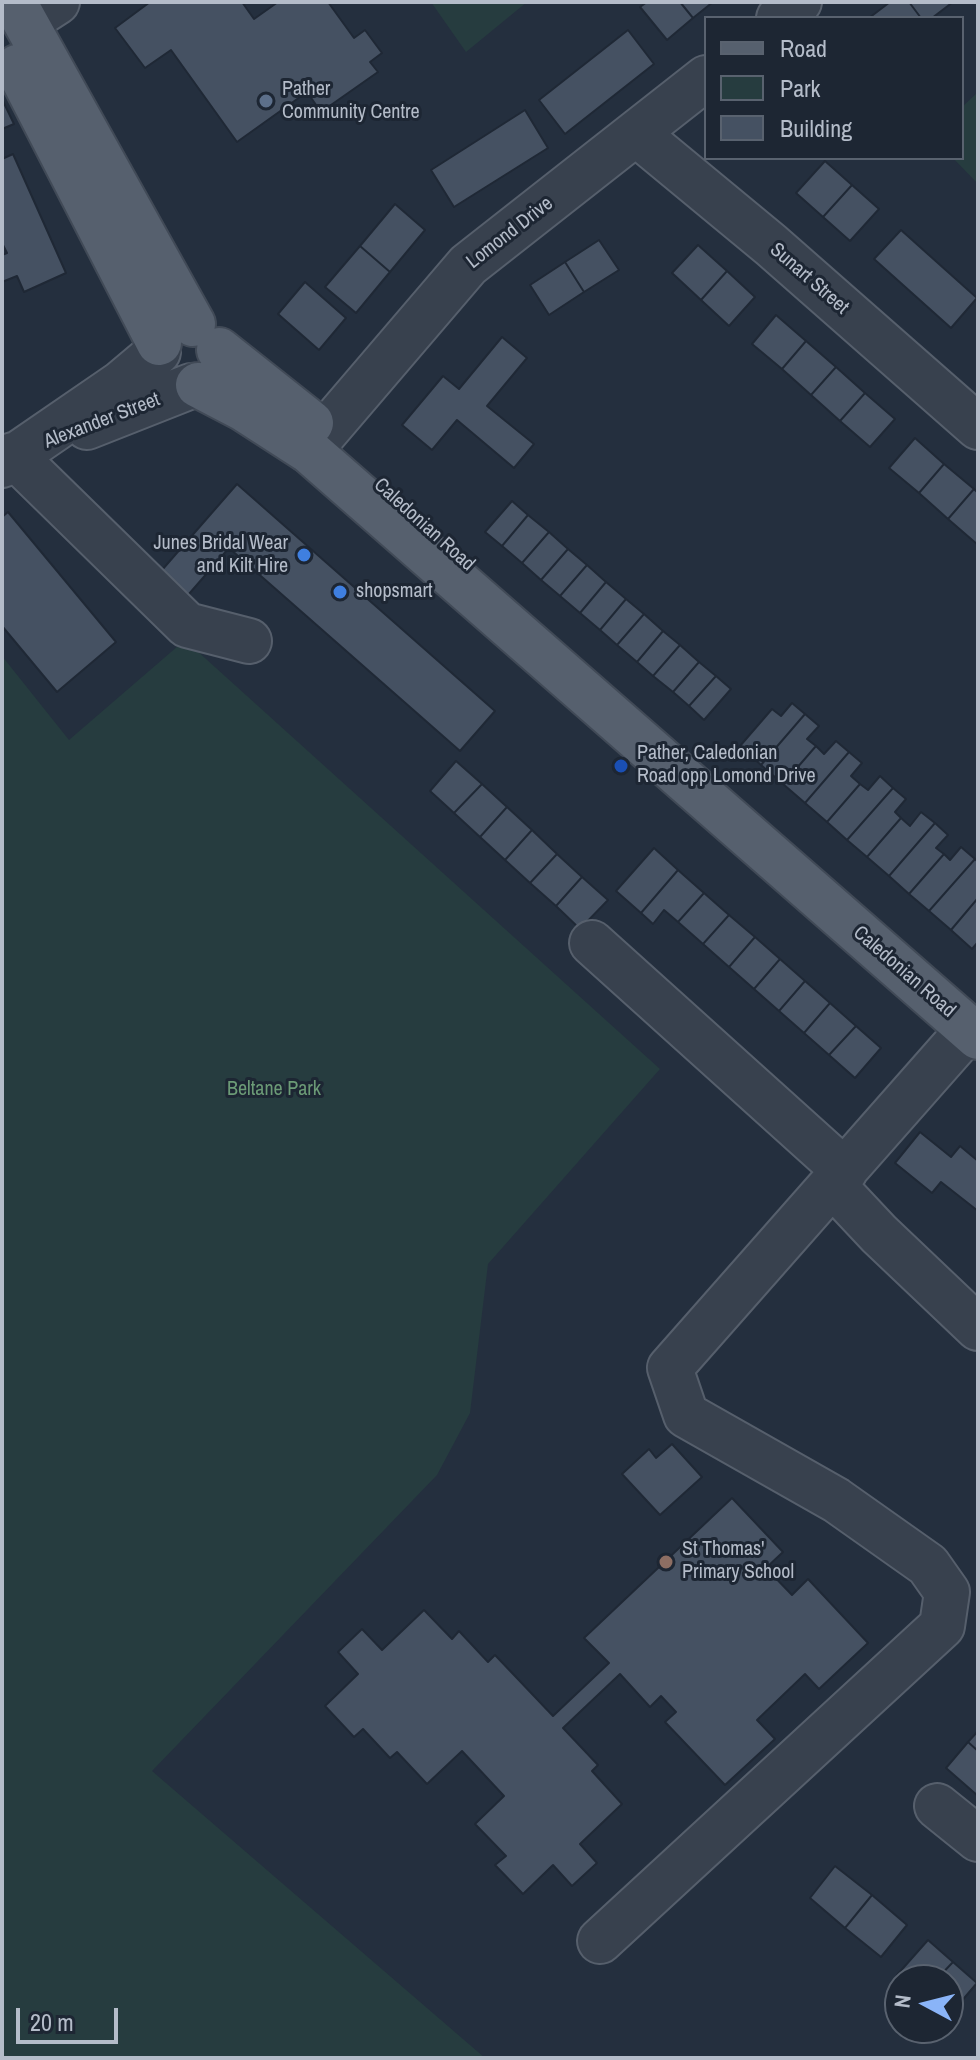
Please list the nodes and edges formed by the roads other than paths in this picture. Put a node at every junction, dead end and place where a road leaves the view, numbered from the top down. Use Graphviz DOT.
graph roads {
  1 [pos="799,2"];
  2 [pos="25,16"];
  3 [pos="782,16"];
  4 [pos="704,80"];
  5 [pos="638,135"];
  6 [pos="186,357"];
  7 [pos="978,427"];
  8 [pos="317,443"];
  9 [pos="8,460"];
  10 [pos="249,641"];
  11 [pos="592,943"];
  12 [pos="974,1033"];
  13 [pos="839,1178"];
  14 [pos="978,1328"];
  15 [pos="937,1806"];
  16 [pos="978,1839"];
  17 [pos="600,1941"];
  1 -- 3 [label="street"];
  2 -- 6 [label="main road, Caledonian Road"];
  4 -- 5 [label="street, Lomond Drive"];
  5 -- 7 [label="street, Sunart Street"];
  5 -- 8 [label="street, Lomond Drive"];
  6 -- 8 [label="main road, Caledonian Road"];
  6 -- 9 [label="street, Alexander Street"];
  8 -- 12 [label="main road, Caledonian Road"];
  9 -- 10 [label="street"];
  11 -- 13 [label="street"];
  12 -- 13 [label="street"];
  13 -- 14 [label="street"];
  13 -- 17 [label="street"];
  15 -- 16 [label="street"];
}
